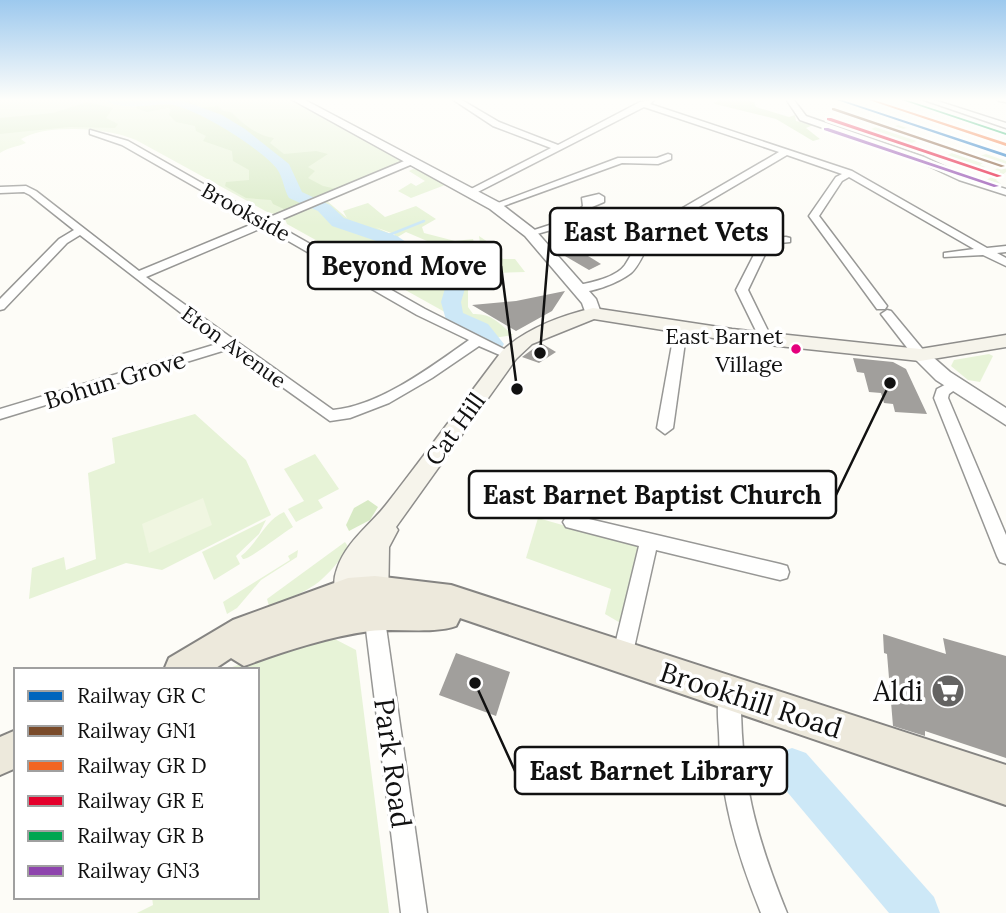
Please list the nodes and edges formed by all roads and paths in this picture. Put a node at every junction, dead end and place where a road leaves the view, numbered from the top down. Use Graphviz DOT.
graph roads {
  1 [pos="121,142"];
  2 [pos="376,142"];
  3 [pos="542,142"];
  4 [pos="571,142"];
  5 [pos="760,142"];
  6 [pos="868,142"];
  7 [pos="559,148"];
  8 [pos="789,151"];
  9 [pos="668,157"];
  10 [pos="412,161"];
  11 [pos="849,173"];
  12 [pos="0,190"];
  13 [pos="472,192"];
  14 [pos="1005,192"];
  15 [pos="589,205"];
  16 [pos="495,206"];
  17 [pos="265,223"];
  18 [pos="80,231"];
  19 [pos="530,233"];
  20 [pos="786,240"];
  21 [pos="1006,249"];
  22 [pos="986,251"];
  23 [pos="948,255"];
  24 [pos="1006,263"];
  25 [pos="138,275"];
  26 [pos="578,289"];
  27 [pos="0,306"];
  28 [pos="593,313"];
  29 [pos="681,328"];
  30 [pos="766,339"];
  31 [pos="1006,341"];
  32 [pos="230,344"];
  33 [pos="493,347"];
  34 [pos="920,355"];
  35 [pos="956,384"];
  36 [pos="0,414"];
  37 [pos="1006,418"];
  38 [pos="665,428"];
  39 [pos="572,522"];
  40 [pos="649,542"];
  41 [pos="1006,556"];
  42 [pos="780,572"];
  43 [pos="366,599"];
  44 [pos="622,657"];
  45 [pos="188,668"];
  46 [pos="730,692"];
  47 [pos="1006,785"];
  48 [pos="414,913"];
  49 [pos="774,913"];
  1 -- 17 [label="street, Brookside"];
  2 -- 10 [label="street"];
  3 -- 7 [label="street"];
  4 -- 7 [label="street"];
  5 -- 8 [label="street"];
  6 -- 14 [label="street"];
  7 -- 13 [label="street"];
  8 -- 11 [label="street"];
  8 -- 26 [label="street"];
  9 -- 16 [label="street"];
  10 -- 13 [label="street"];
  10 -- 17 [label="street"];
  11 -- 22 [label="street"];
  11 -- 34 [label="street"];
  12 -- 18 [label="street, Eton Avenue"];
  13 -- 16 [label="street"];
  15 -- 19 [label="street"];
  16 -- 19 [label="street"];
  17 -- 25 [label="street"];
  17 -- 33 [label="street, Brookside"];
  18 -- 25 [label="street, Eton Avenue"];
  18 -- 27 [label="street"];
  19 -- 26 [label="street"];
  20 -- 30 [label="street"];
  21 -- 22 [label="street"];
  22 -- 23 [label="street"];
  22 -- 24 [label="street"];
  25 -- 32 [label="street, Eton Avenue"];
  26 -- 28 [label="street"];
  28 -- 29 [label="main road"];
  28 -- 33 [label="main road, Cat Hill"];
  29 -- 30 [label="main road"];
  29 -- 38 [label="street"];
  30 -- 34 [label="main road"];
  31 -- 34 [label="main road"];
  32 -- 33 [label="street, Eton Avenue"];
  32 -- 36 [label="street, Bohun Grove"];
  33 -- 43 [label="main road, Cat Hill"];
  34 -- 35 [label="street"];
  35 -- 37 [label="street"];
  35 -- 41 [label="street"];
  39 -- 40 [label="street"];
  40 -- 42 [label="street"];
  40 -- 44 [label="street"];
  43 -- 44 [label="main road, Brookhill Road"];
  43 -- 45 [label="main road"];
  43 -- 48 [label="street, Park Road"];
  44 -- 46 [label="main road, Brookhill Road"];
  46 -- 47 [label="main road, Brookhill Road"];
  46 -- 49 [label="street"];
}
